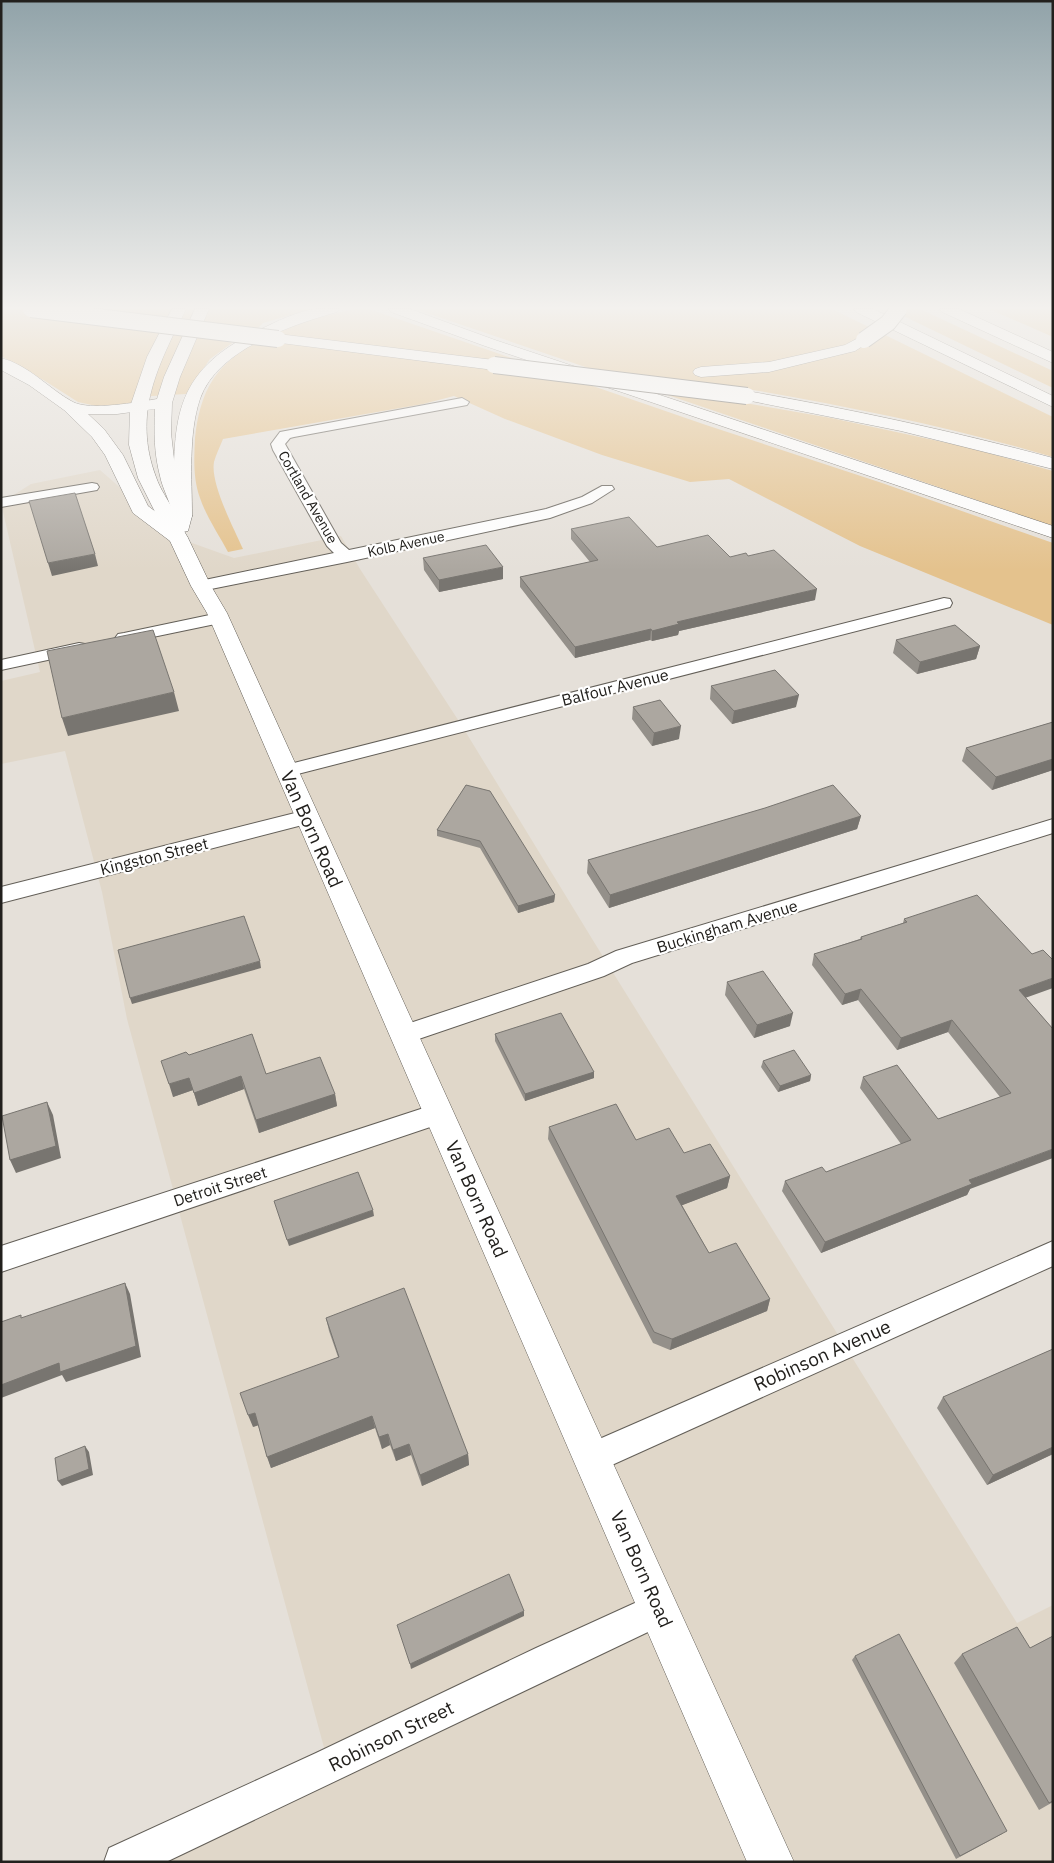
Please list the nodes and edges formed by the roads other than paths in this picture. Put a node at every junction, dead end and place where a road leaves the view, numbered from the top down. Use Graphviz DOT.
graph roads {
  1 [pos="54,396"];
  2 [pos="142,396"];
  3 [pos="166,396"];
  4 [pos="193,396"];
  5 [pos="650,396"];
  6 [pos="747,396"];
  7 [pos="1040,396"];
  8 [pos="462,402"];
  9 [pos="1053,402"];
  10 [pos="164,403"];
  11 [pos="70,407"];
  12 [pos="138,407"];
  13 [pos="1053,464"];
  14 [pos="92,487"];
  15 [pos="607,489"];
  16 [pos="1,503"];
  17 [pos="183,516"];
  18 [pos="1053,532"];
  19 [pos="178,538"];
  20 [pos="347,557"];
  21 [pos="201,586"];
  22 [pos="944,603"];
  23 [pos="219,618"];
  24 [pos="1,665"];
  25 [pos="286,770"];
  26 [pos="307,817"];
  27 [pos="1053,826"];
  28 [pos="1,895"];
  29 [pos="404,1035"];
  30 [pos="439,1114"];
  31 [pos="1053,1253"];
  32 [pos="1,1259"];
  33 [pos="592,1458"];
  34 [pos="660,1609"];
  35 [pos="123,1862"];
  36 [pos="771,1862"];
  1 -- 11 [label="main road, Van Born Road"];
  2 -- 12 [label="main road"];
  3 -- 10 [label="main road"];
  4 -- 17 [label="main road"];
  5 -- 18 [label="main road"];
  6 -- 13 [label="main road, bridge"];
  7 -- 9 [label="main road"];
  8 -- 20 [label="street, Cortland Avenue"];
  10 -- 12 [label="main road"];
  10 -- 17 [label="main road"];
  11 -- 12 [label="main road"];
  11 -- 19 [label="main road, Van Born Road"];
  12 -- 19 [label="main road"];
  14 -- 16 [label="street"];
  15 -- 20 [label="street, Kolb Avenue"];
  17 -- 19 [label="main road"];
  19 -- 21 [label="main road, Van Born Road"];
  20 -- 21 [label="street, Kolb Avenue"];
  21 -- 23 [label="main road, Van Born Road"];
  22 -- 25 [label="street, Balfour Avenue"];
  23 -- 24 [label="street"];
  23 -- 25 [label="main road, Van Born Road"];
  25 -- 26 [label="main road, Van Born Road"];
  26 -- 28 [label="street, Kingston Street"];
  26 -- 29 [label="main road, Van Born Road"];
  27 -- 29 [label="street, Buckingham Avenue"];
  29 -- 30 [label="main road, Van Born Road"];
  30 -- 32 [label="street, Detroit Street"];
  30 -- 33 [label="main road, Van Born Road"];
  31 -- 33 [label="street, Robinson Avenue"];
  33 -- 34 [label="main road, Van Born Road"];
  34 -- 35 [label="street, Robinson Street"];
  34 -- 36 [label="main road, Van Born Road"];
}
